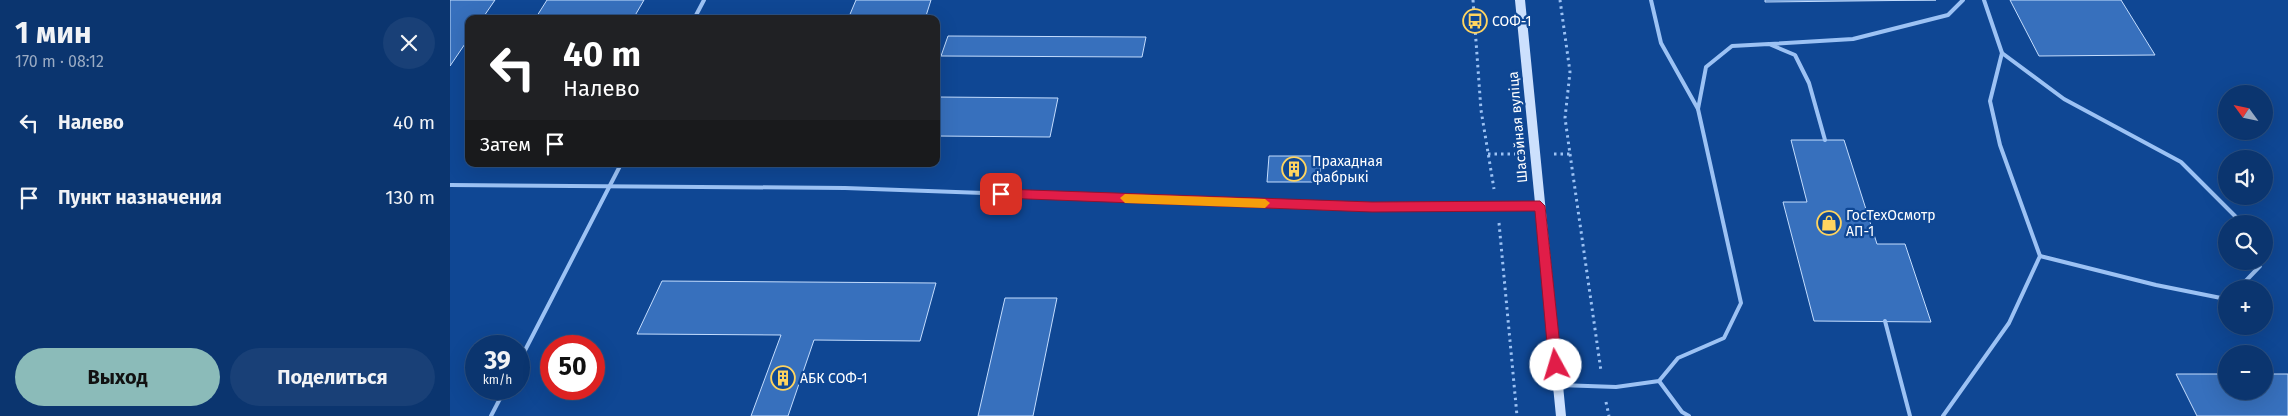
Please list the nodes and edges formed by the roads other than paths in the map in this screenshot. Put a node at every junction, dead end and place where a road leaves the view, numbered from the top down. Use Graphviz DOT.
graph roads {
  1 [pos="704,0"];
  2 [pos="1520,0"];
  3 [pos="1651,0"];
  4 [pos="1963,0"];
  5 [pos="1984,0"];
  6 [pos="696,15"];
  7 [pos="1769,44"];
  8 [pos="2002,53"];
  9 [pos="1698,109"];
  10 [pos="1825,140"];
  11 [pos="619,167"];
  12 [pos="450,185"];
  13 [pos="610,185"];
  14 [pos="1540,206"];
  15 [pos="2234,215"];
  16 [pos="2040,256"];
  17 [pos="2256,270"];
  18 [pos="2247,280"];
  19 [pos="2218,298"];
  20 [pos="1885,322"];
  21 [pos="530,341"];
  22 [pos="1659,381"];
  23 [pos="1558,385"];
  24 [pos="499,400"];
  25 [pos="491,416"];
  26 [pos="1561,416"];
  27 [pos="1689,416"];
  28 [pos="1910,416"];
  29 [pos="1943,416"];
  1 -- 6 [label="lane"];
  2 -- 14 [label="main road, Шасэйная вуліца"];
  3 -- 9 [label="lane"];
  4 -- 7 [label="lane"];
  5 -- 8 [label="lane"];
  7 -- 9 [label="lane"];
  7 -- 10 [label="lane"];
  8 -- 15 [label="lane"];
  8 -- 16 [label="lane"];
  9 -- 22 [label="lane"];
  11 -- 13 [label="lane"];
  12 -- 13 [label="lane"];
  13 -- 14 [label="lane"];
  13 -- 21 [label="lane"];
  14 -- 23 [label="main road, Шасэйная вуліца"];
  16 -- 19 [label="lane"];
  16 -- 29 [label="lane"];
  17 -- 18 [label="lane"];
  20 -- 28 [label="lane"];
  22 -- 23 [label="lane"];
  22 -- 27 [label="lane"];
  23 -- 26 [label="main road, Шасэйная вуліца"];
  24 -- 25 [label="lane"];
}
